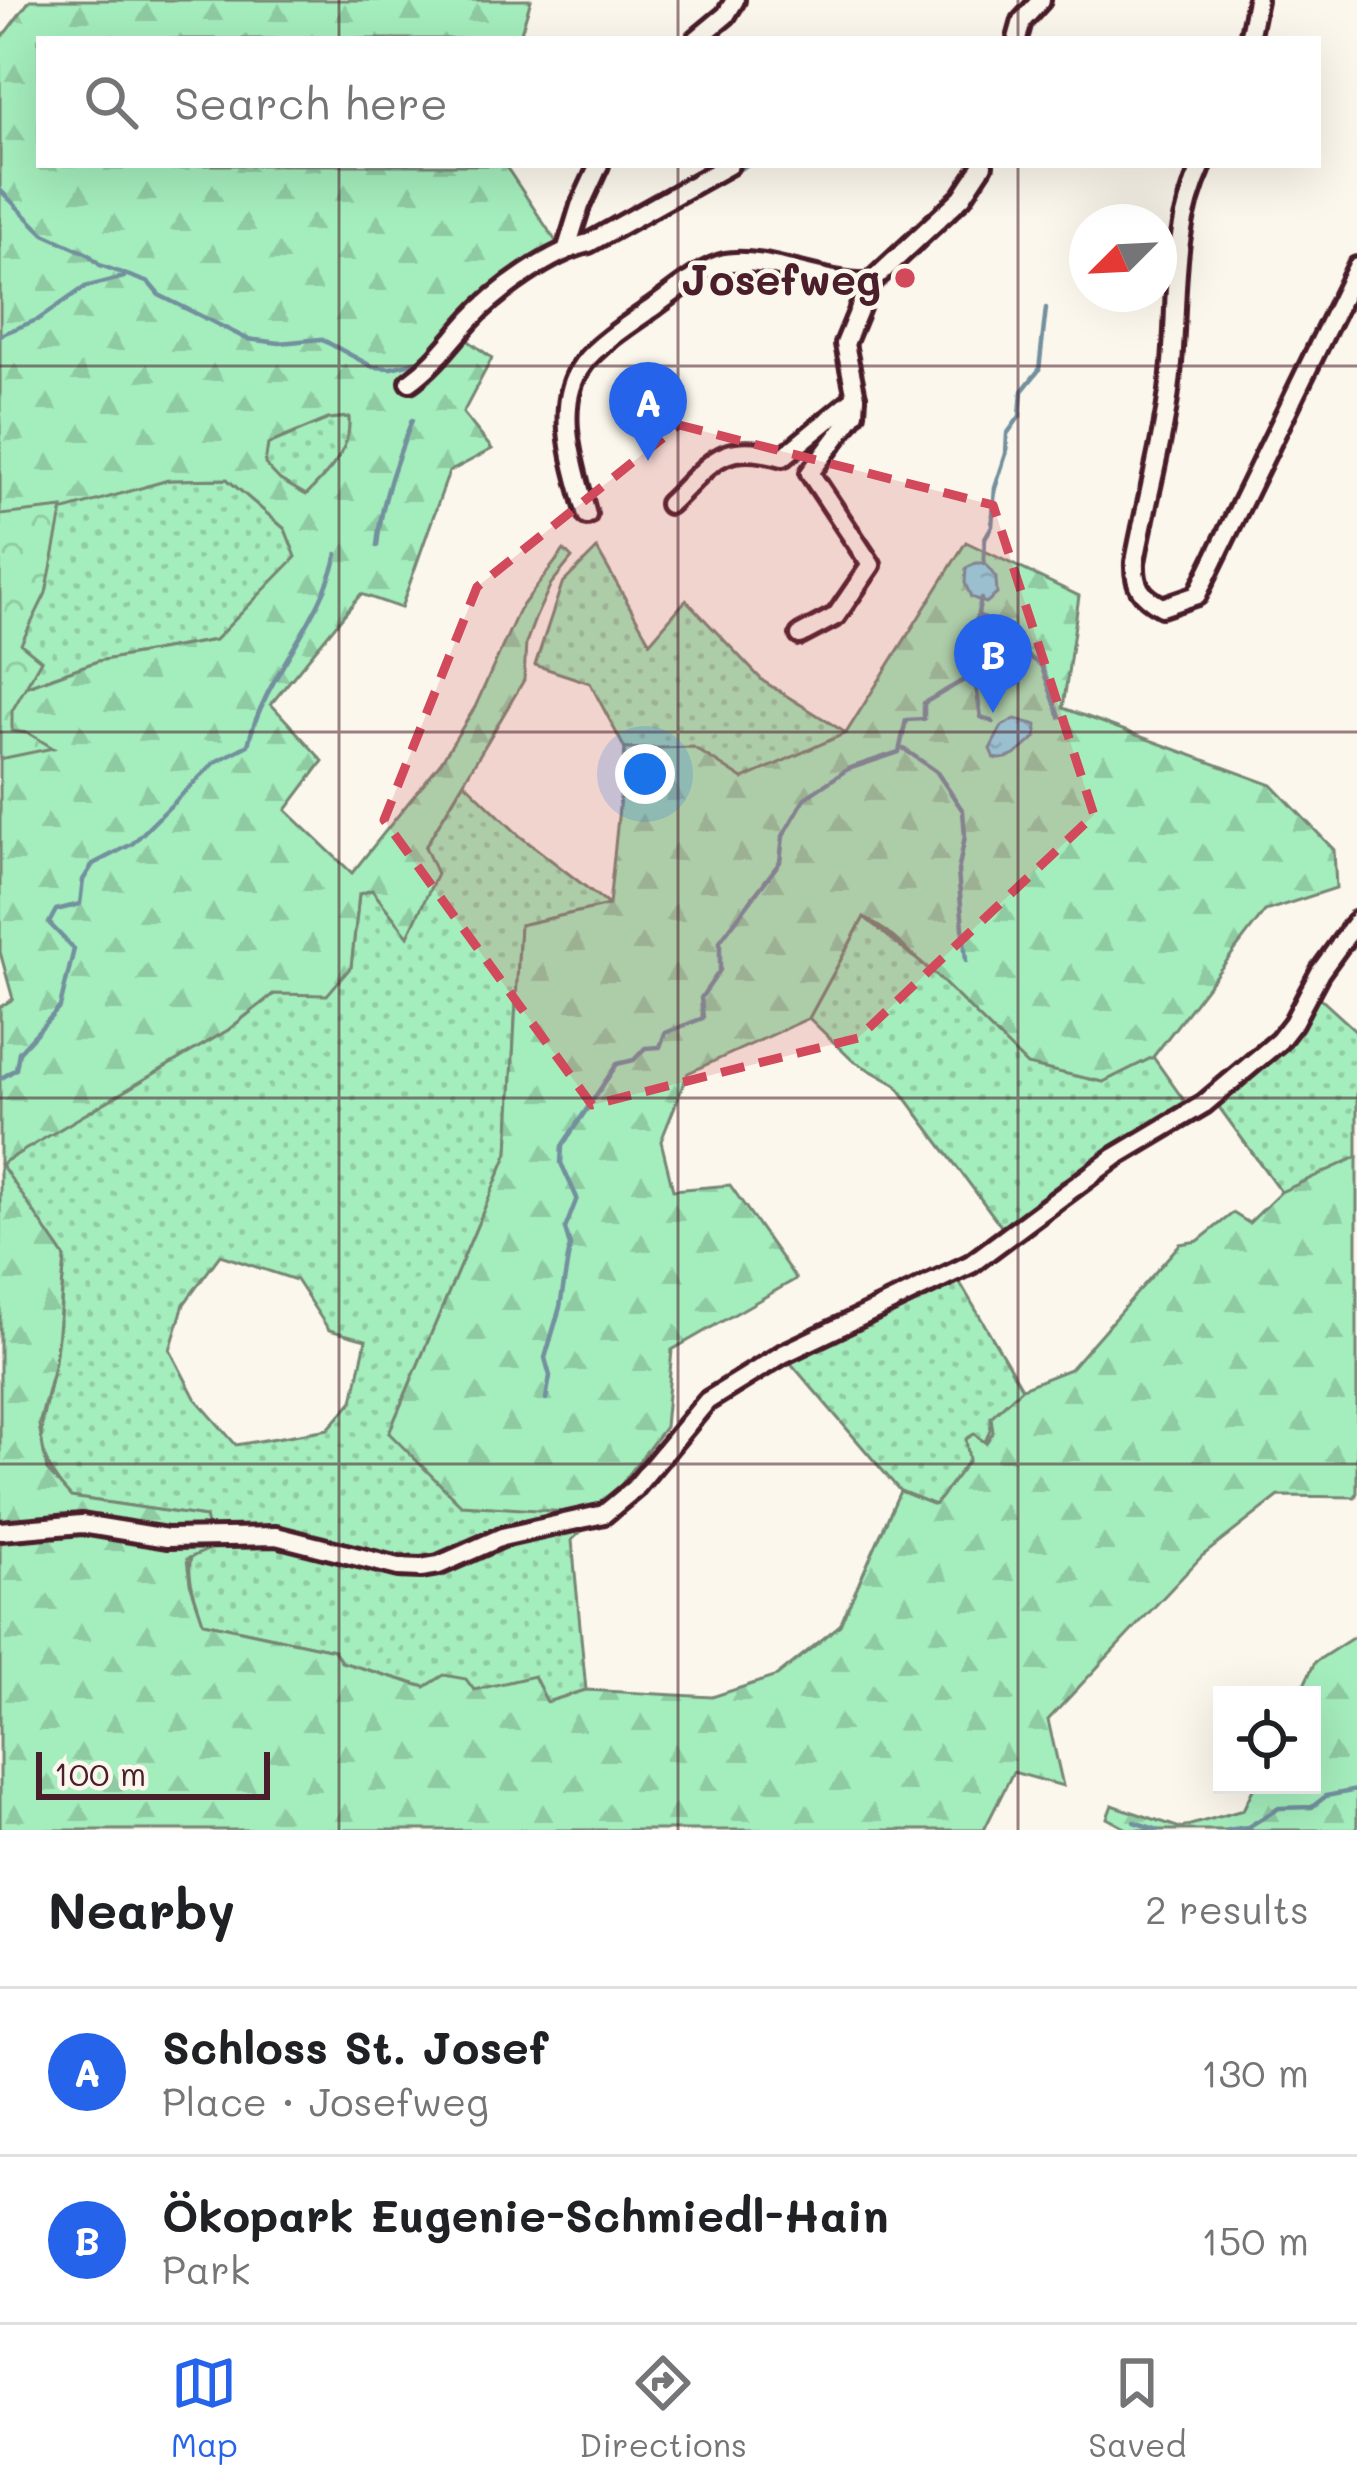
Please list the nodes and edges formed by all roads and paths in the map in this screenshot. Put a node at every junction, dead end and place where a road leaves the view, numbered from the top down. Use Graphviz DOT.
graph roads {
  1 [pos="735,0"];
  2 [pos="1041,0"];
  3 [pos="1257,0"];
  4 [pos="701,36"];
  5 [pos="1017,36"];
  6 [pos="1251,36"];
  7 [pos="598,168"];
  8 [pos="724,168"];
  9 [pos="981,168"];
  10 [pos="1201,168"];
  11 [pos="567,248"];
  12 [pos="1357,268"];
  13 [pos="870,284"];
  14 [pos="410,382"];
  15 [pos="856,397"];
  16 [pos="670,504"];
  17 [pos="586,515"];
  18 [pos="800,634"];
  19 [pos="1357,921"];
  20 [pos="0,1531"];
  1 -- 4 [label="street"];
  2 -- 5 [label="street"];
  3 -- 6 [label="street"];
  7 -- 11 [label="street"];
  8 -- 11 [label="street"];
  9 -- 13 [label="street"];
  10 -- 12 [label="street"];
  11 -- 14 [label="street"];
  13 -- 15 [label="street"];
  13 -- 17 [label="street"];
  15 -- 16 [label="street"];
  15 -- 18 [label="street"];
  19 -- 20 [label="street"];
}
